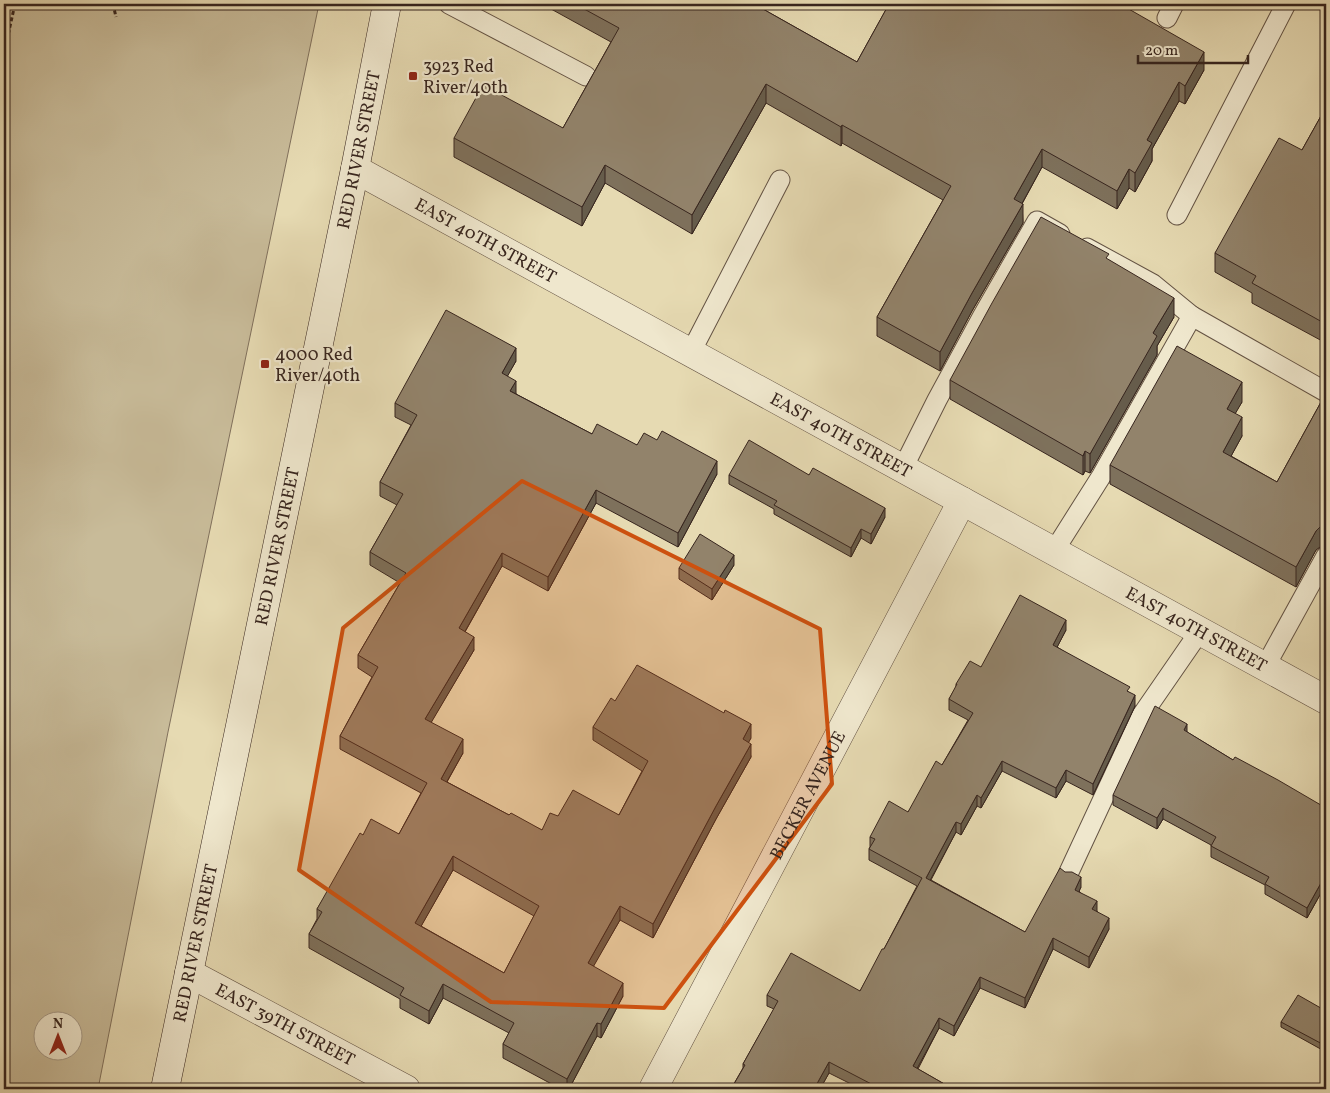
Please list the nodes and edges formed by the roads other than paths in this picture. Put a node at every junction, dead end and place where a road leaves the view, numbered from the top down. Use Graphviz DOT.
graph roads {
  1 [pos="388,4"];
  2 [pos="449,4"];
  3 [pos="1286,4"];
  4 [pos="586,76"];
  5 [pos="355,169"];
  6 [pos="780,180"];
  7 [pos="1177,215"];
  8 [pos="1192,316"];
  9 [pos="691,352"];
  10 [pos="1326,392"];
  11 [pos="903,468"];
  12 [pos="962,501"];
  13 [pos="1054,551"];
  14 [pos="1326,556"];
  15 [pos="1200,632"];
  16 [pos="1266,667"];
  17 [pos="1326,700"];
  18 [pos="1069,872"];
  19 [pos="189,973"];
  20 [pos="166,1089"];
  21 [pos="406,1089"];
  22 [pos="653,1089"];
  1 -- 5 [label="street, RED RIVER STREET"];
  2 -- 4 [label="lane"];
  3 -- 7 [label="lane"];
  5 -- 9 [label="street, EAST 40TH STREET"];
  5 -- 19 [label="street, RED RIVER STREET"];
  6 -- 9 [label="lane"];
  8 -- 10 [label="lane"];
  8 -- 11 [label="lane"];
  8 -- 13 [label="lane"];
  9 -- 11 [label="street, EAST 40TH STREET"];
  11 -- 12 [label="street, EAST 40TH STREET"];
  12 -- 13 [label="street, EAST 40TH STREET"];
  12 -- 22 [label="street, BECKER AVENUE"];
  13 -- 15 [label="street, EAST 40TH STREET"];
  14 -- 16 [label="lane"];
  15 -- 16 [label="street, EAST 40TH STREET"];
  15 -- 18 [label="lane"];
  16 -- 17 [label="street, EAST 40TH STREET"];
  19 -- 20 [label="street, RED RIVER STREET"];
  19 -- 21 [label="street, EAST 39TH STREET"];
}
